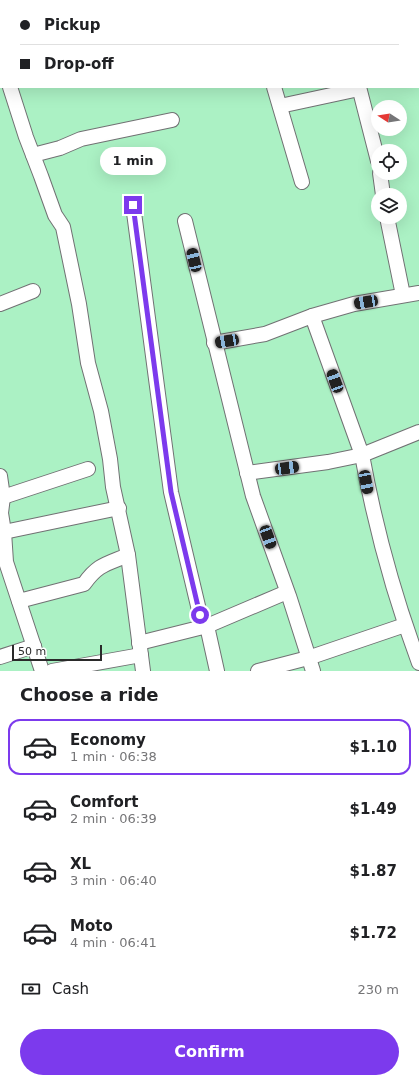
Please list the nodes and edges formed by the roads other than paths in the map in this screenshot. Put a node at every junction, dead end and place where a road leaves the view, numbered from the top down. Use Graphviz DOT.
graph roads {
  1 [pos="10,88"];
  2 [pos="274,88"];
  3 [pos="359,88"];
  4 [pos="280,106"];
  5 [pos="172,120"];
  6 [pos="374,144"];
  7 [pos="33,155"];
  8 [pos="302,182"];
  9 [pos="133,205"];
  10 [pos="185,221"];
  11 [pos="388,224"];
  12 [pos="33,291"];
  13 [pos="419,293"];
  14 [pos="403,295"];
  15 [pos="0,304"];
  16 [pos="312,316"];
  17 [pos="214,343"];
  18 [pos="419,432"];
  19 [pos="362,455"];
  20 [pos="88,469"];
  21 [pos="247,473"];
  22 [pos="0,476"];
  23 [pos="1,497"];
  24 [pos="119,508"];
  25 [pos="4,532"];
  26 [pos="128,555"];
  27 [pos="3,563"];
  28 [pos="288,592"];
  29 [pos="19,601"];
  30 [pos="405,625"];
  31 [pos="205,626"];
  32 [pos="34,646"];
  33 [pos="140,649"];
  34 [pos="0,657"];
  35 [pos="419,664"];
  36 [pos="311,665"];
  37 [pos="42,671"];
  38 [pos="52,671"];
  39 [pos="143,671"];
  40 [pos="217,671"];
  41 [pos="258,671"];
  1 -- 7 [label="street"];
  2 -- 4 [label="street"];
  3 -- 4 [label="street"];
  3 -- 6 [label="street"];
  4 -- 8 [label="street"];
  5 -- 7 [label="street"];
  7 -- 24 [label="street"];
  9 -- 31 [label="street"];
  10 -- 17 [label="street"];
  11 -- 14 [label="street"];
  12 -- 15 [label="street"];
  13 -- 14 [label="street"];
  14 -- 16 [label="street"];
  16 -- 17 [label="street"];
  16 -- 19 [label="street"];
  17 -- 21 [label="street"];
  18 -- 19 [label="street"];
  19 -- 21 [label="street"];
  19 -- 30 [label="street"];
  20 -- 23 [label="street"];
  21 -- 28 [label="street"];
  22 -- 23 [label="street"];
  23 -- 25 [label="street"];
  24 -- 25 [label="street"];
  24 -- 26 [label="street"];
  25 -- 27 [label="street"];
  26 -- 29 [label="street"];
  26 -- 33 [label="street"];
  27 -- 29 [label="street"];
  28 -- 31 [label="street"];
  28 -- 36 [label="street"];
  29 -- 32 [label="street"];
  30 -- 35 [label="street"];
  30 -- 36 [label="street"];
  31 -- 33 [label="street"];
  31 -- 40 [label="street"];
  32 -- 34 [label="street"];
  32 -- 37 [label="street"];
  33 -- 38 [label="street"];
  33 -- 39 [label="street"];
  36 -- 41 [label="street"];
}
